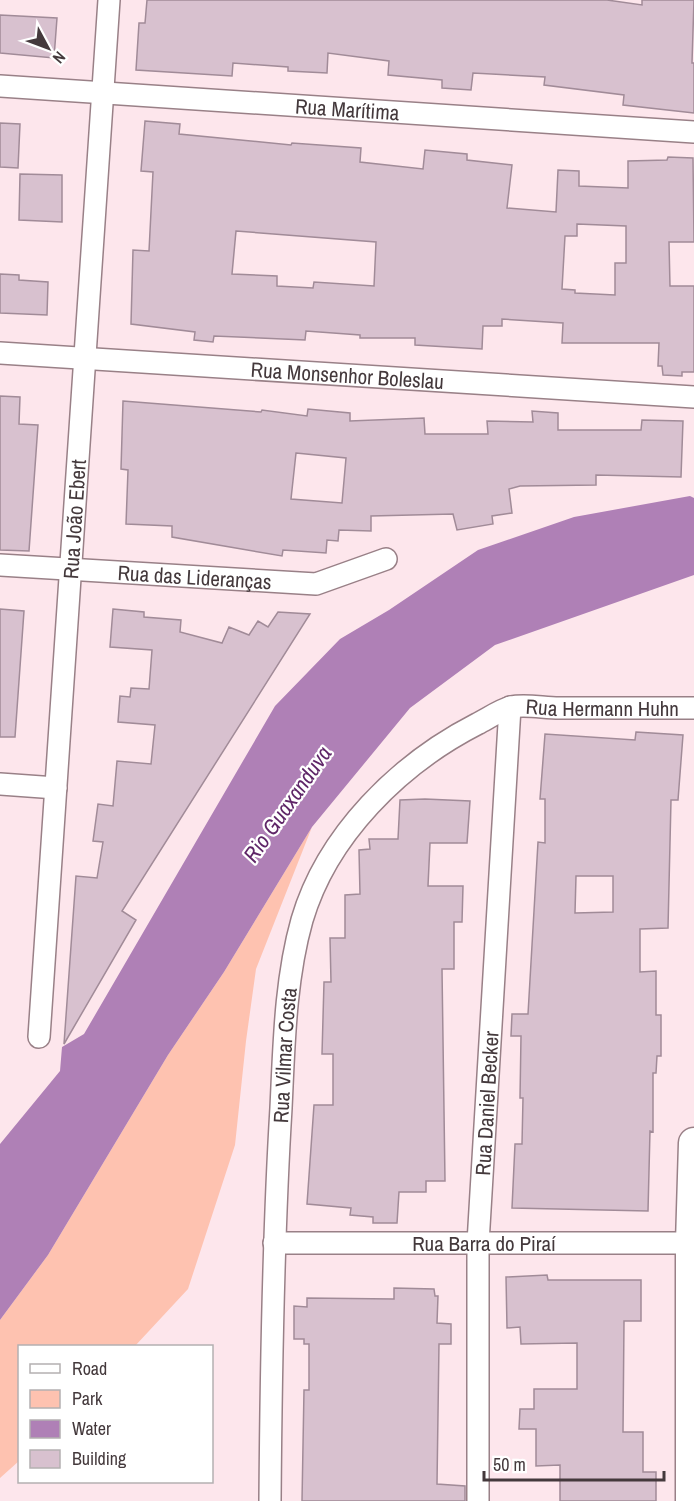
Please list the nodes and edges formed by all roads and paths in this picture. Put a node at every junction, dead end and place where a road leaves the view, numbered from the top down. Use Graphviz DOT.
graph roads {
  1 [pos="109,0"];
  2 [pos="0,86"];
  3 [pos="103,93"];
  4 [pos="694,132"];
  5 [pos="0,353"];
  6 [pos="85,358"];
  7 [pos="694,397"];
  8 [pos="386,559"];
  9 [pos="0,565"];
  10 [pos="71,570"];
  11 [pos="510,707"];
  12 [pos="694,708"];
  13 [pos="0,784"];
  14 [pos="56,788"];
  15 [pos="39,1037"];
  16 [pos="694,1143"];
  17 [pos="274,1243"];
  18 [pos="478,1243"];
  19 [pos="692,1243"];
  20 [pos="270,1501"];
  21 [pos="477,1501"];
  22 [pos="691,1501"];
  1 -- 3 [label="street, Rua João Ebert"];
  2 -- 3 [label="street, Rua Marítima"];
  3 -- 4 [label="street, Rua Marítima"];
  3 -- 6 [label="street, Rua João Ebert"];
  5 -- 6 [label="street, Rua Monsenhor Boleslau"];
  6 -- 7 [label="street, Rua Monsenhor Boleslau"];
  6 -- 10 [label="street, Rua João Ebert"];
  8 -- 10 [label="street, Rua das Lideranças"];
  9 -- 10 [label="street, Rua das Lideranças"];
  10 -- 14 [label="street, Rua João Ebert"];
  11 -- 12 [label="street, Rua Hermann Huhn"];
  11 -- 17 [label="street, Rua Vilmar Costa"];
  11 -- 18 [label="street, Rua Daniel Becker"];
  13 -- 14 [label="street"];
  14 -- 15 [label="street, Rua João Ebert"];
  16 -- 19 [label="street"];
  17 -- 18 [label="street, Rua Barra do Piraí"];
  17 -- 20 [label="street, Rua Vilmar Costa"];
  18 -- 19 [label="street, Rua Barra do Piraí"];
  18 -- 21 [label="street, Rua Daniel Becker"];
  19 -- 22 [label="street"];
}
